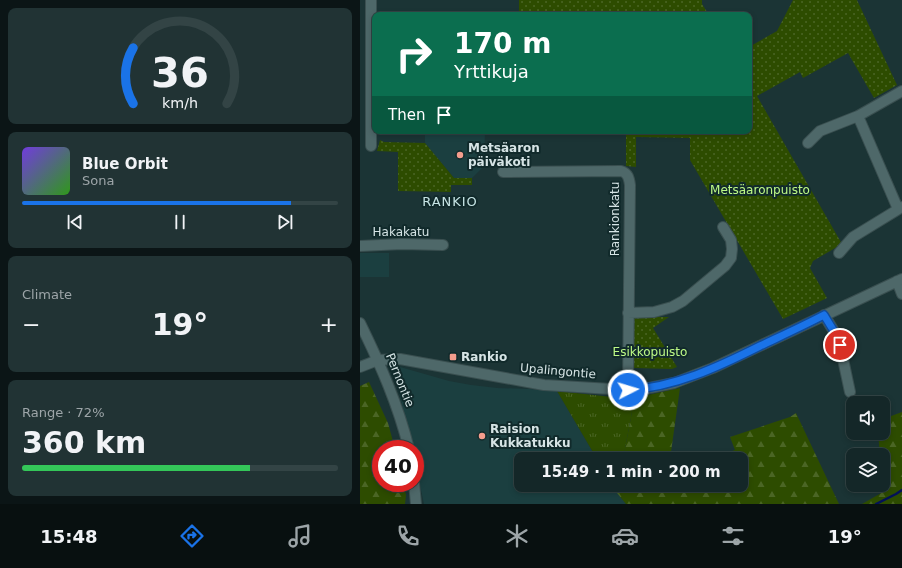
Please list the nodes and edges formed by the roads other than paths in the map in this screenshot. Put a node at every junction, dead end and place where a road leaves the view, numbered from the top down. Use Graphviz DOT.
graph roads {
  1 [pos="371,0"];
  2 [pos="372,24"];
  3 [pos="902,91"];
  4 [pos="372,98"];
  5 [pos="858,116"];
  6 [pos="808,143"];
  7 [pos="371,146"];
  8 [pos="503,172"];
  9 [pos="900,208"];
  10 [pos="723,227"];
  11 [pos="443,245"];
  12 [pos="360,246"];
  13 [pos="839,253"];
  14 [pos="900,280"];
  15 [pos="902,294"];
  16 [pos="628,313"];
  17 [pos="824,315"];
  18 [pos="360,323"];
  19 [pos="378,360"];
  20 [pos="360,367"];
  21 [pos="628,390"];
  22 [pos="850,392"];
  23 [pos="407,440"];
  24 [pos="415,492"];
  25 [pos="416,504"];
  1 -- 2 [label="street"];
  3 -- 5 [label="street"];
  4 -- 7 [label="street"];
  5 -- 6 [label="street"];
  5 -- 9 [label="street"];
  8 -- 16 [label="street, Rankionkatu"];
  9 -- 13 [label="street"];
  10 -- 16 [label="street"];
  11 -- 12 [label="street, Hakakatu"];
  14 -- 15 [label="street"];
  14 -- 17 [label="street, Upalingontie"];
  16 -- 21 [label="street, Rankionkatu"];
  17 -- 21 [label="street, Upalingontie"];
  17 -- 22 [label="street"];
  18 -- 19 [label="street, Pernontie"];
  19 -- 20 [label="street, Upalingontie"];
  19 -- 21 [label="street, Upalingontie"];
  19 -- 23 [label="street, Pernontie"];
  24 -- 25 [label="street"];
}
